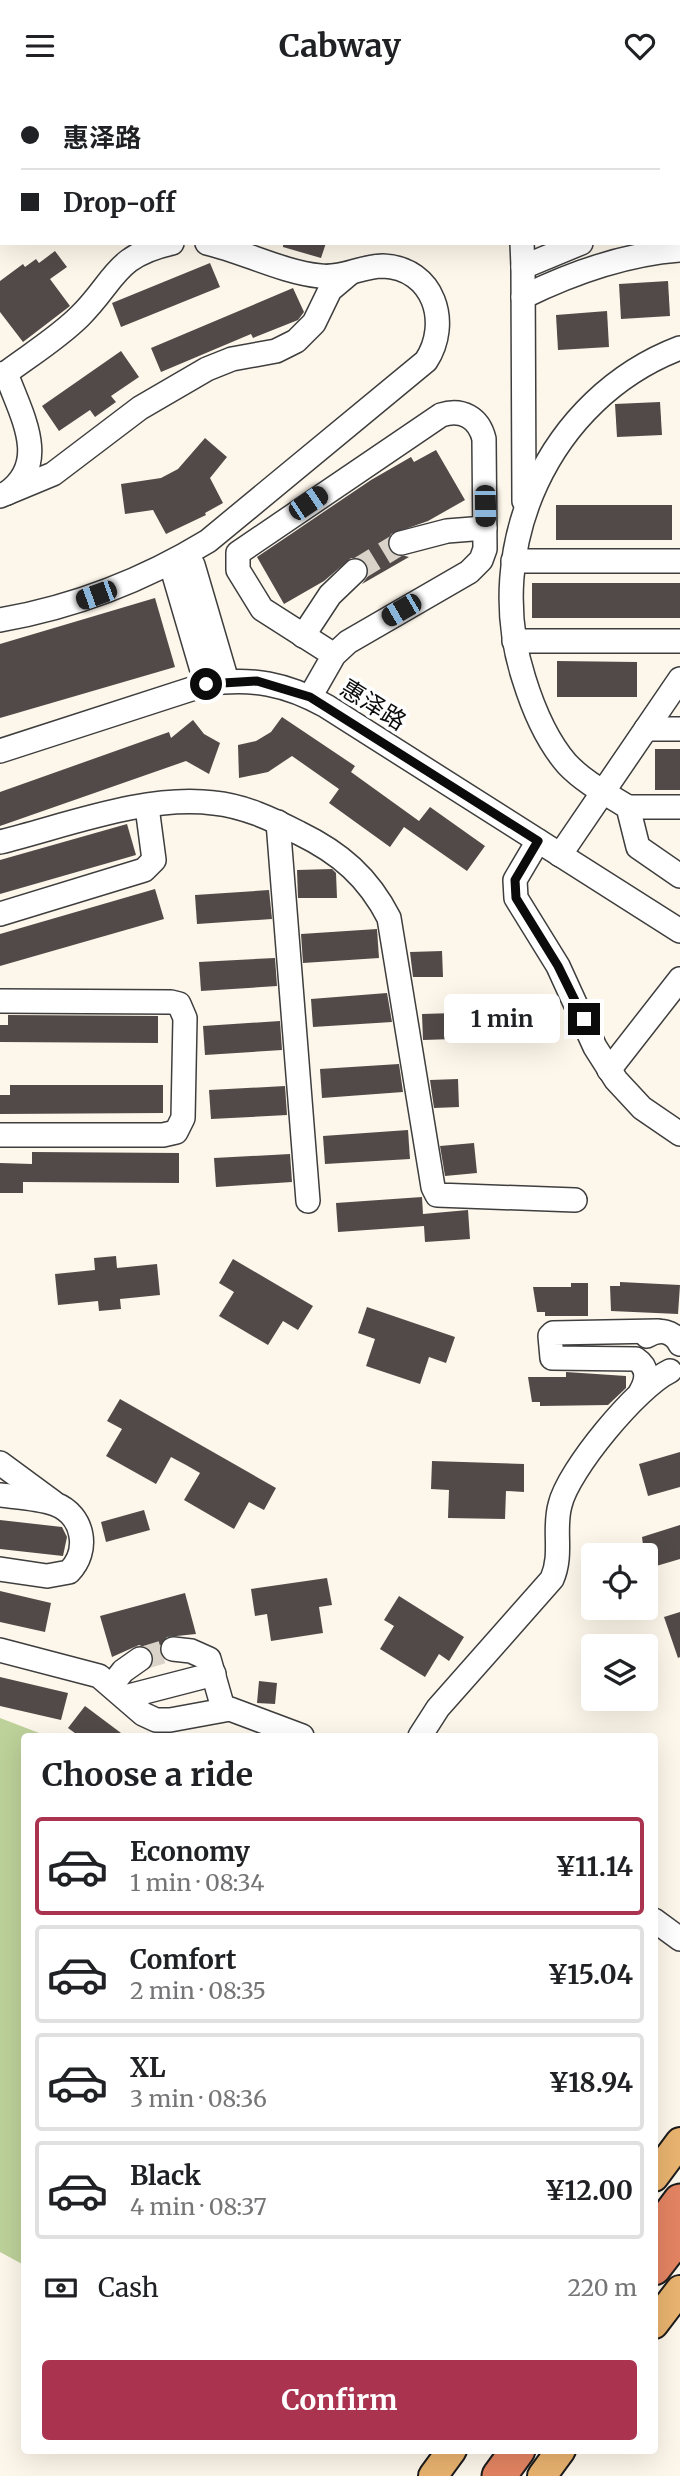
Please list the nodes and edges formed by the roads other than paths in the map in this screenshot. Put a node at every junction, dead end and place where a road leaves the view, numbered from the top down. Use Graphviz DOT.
graph roads {
  1 [pos="165,245"];
  2 [pos="213,245"];
  3 [pos="522,245"];
  4 [pos="576,245"];
  5 [pos="680,250"];
  6 [pos="523,268"];
  7 [pos="352,273"];
  8 [pos="310,275"];
  9 [pos="523,297"];
  10 [pos="325,299"];
  11 [pos="680,348"];
  12 [pos="3,374"];
  13 [pos="32,445"];
  14 [pos="81,452"];
  15 [pos="532,475"];
  16 [pos="3,495"];
  17 [pos="485,528"];
  18 [pos="401,543"];
  19 [pos="513,561"];
  20 [pos="680,561"];
  21 [pos="180,562"];
  22 [pos="355,571"];
  23 [pos="0,620"];
  24 [pos="303,636"];
  25 [pos="514,641"];
  26 [pos="680,641"];
  27 [pos="334,655"];
  28 [pos="680,679"];
  29 [pos="216,683"];
  30 [pos="310,697"];
  31 [pos="646,729"];
  32 [pos="680,729"];
  33 [pos="0,751"];
  34 [pos="604,792"];
  35 [pos="147,807"];
  36 [pos="628,807"];
  37 [pos="680,807"];
  38 [pos="278,823"];
  39 [pos="538,841"];
  40 [pos="0,842"];
  41 [pos="561,855"];
  42 [pos="680,876"];
  43 [pos="0,914"];
  44 [pos="680,931"];
  45 [pos="680,979"];
  46 [pos="0,1001"];
  47 [pos="609,1070"];
  48 [pos="680,1133"];
  49 [pos="0,1135"];
  50 [pos="575,1200"];
  51 [pos="308,1201"];
  52 [pos="635,1350"];
  53 [pos="674,1350"];
  54 [pos="641,1391"];
  55 [pos="0,1463"];
  56 [pos="0,1496"];
  57 [pos="56,1504"];
  58 [pos="0,1569"];
  59 [pos="173,1649"];
  60 [pos="0,1650"];
  61 [pos="140,1659"];
  62 [pos="214,1674"];
  63 [pos="118,1691"];
  64 [pos="223,1708"];
  65 [pos="295,1733"];
  66 [pos="422,1733"];
  67 [pos="658,1923"];
  68 [pos="680,1939"];
  69 [pos="680,2142"];
  70 [pos="658,2172"];
  71 [pos="680,2201"];
  72 [pos="658,2231"];
  73 [pos="680,2234"];
  74 [pos="658,2263"];
  75 [pos="680,2290"];
  76 [pos="658,2319"];
  77 [pos="450,2454"];
  78 [pos="491,2454"];
  79 [pos="515,2454"];
  80 [pos="558,2454"];
  81 [pos="433,2476"];
  82 [pos="475,2476"];
  83 [pos="499,2476"];
  84 [pos="542,2476"];
  1 -- 12 [label="street"];
  2 -- 8 [label="street"];
  3 -- 6 [label="street"];
  4 -- 6 [label="street"];
  5 -- 9 [label="street"];
  6 -- 9 [label="street"];
  7 -- 8 [label="street"];
  7 -- 10 [label="street"];
  7 -- 21 [label="street"];
  8 -- 10 [label="street"];
  9 -- 15 [label="street"];
  10 -- 14 [label="street"];
  11 -- 15 [label="street"];
  12 -- 13 [label="street"];
  13 -- 14 [label="street"];
  13 -- 16 [label="street"];
  14 -- 16 [label="street"];
  15 -- 19 [label="street"];
  17 -- 18 [label="street"];
  17 -- 24 [label="street"];
  17 -- 27 [label="street"];
  19 -- 20 [label="street"];
  19 -- 25 [label="street"];
  21 -- 23 [label="street"];
  21 -- 29 [label="street"];
  22 -- 24 [label="street"];
  24 -- 27 [label="street"];
  25 -- 26 [label="street"];
  25 -- 34 [label="street"];
  27 -- 30 [label="street"];
  28 -- 31 [label="street"];
  29 -- 30 [label="street, 惠泽路"];
  29 -- 33 [label="street, 惠泽路"];
  30 -- 39 [label="street, 惠泽路"];
  31 -- 32 [label="street"];
  31 -- 34 [label="street"];
  34 -- 36 [label="street"];
  34 -- 41 [label="street"];
  35 -- 38 [label="street"];
  35 -- 40 [label="street"];
  35 -- 43 [label="street"];
  36 -- 37 [label="street"];
  36 -- 42 [label="street"];
  38 -- 50 [label="street"];
  38 -- 51 [label="street"];
  39 -- 41 [label="street, 惠泽路"];
  39 -- 47 [label="street"];
  41 -- 44 [label="street, 惠泽路"];
  45 -- 47 [label="street"];
  46 -- 49 [label="street"];
  47 -- 48 [label="street"];
  52 -- 53 [label="street"];
  52 -- 53 [label="street"];
  52 -- 54 [label="street"];
  53 -- 54 [label="street"];
  54 -- 66 [label="street"];
  55 -- 57 [label="street"];
  56 -- 57 [label="street"];
  57 -- 58 [label="street"];
  59 -- 62 [label="street"];
  60 -- 63 [label="street"];
  61 -- 63 [label="street"];
  62 -- 63 [label="street"];
  62 -- 64 [label="street"];
  63 -- 64 [label="street"];
  64 -- 65 [label="street"];
  67 -- 68 [label="street"];
  69 -- 70 [label="main road"];
  71 -- 72 [label="highway"];
  73 -- 74 [label="highway"];
  75 -- 76 [label="main road"];
  77 -- 81 [label="main road"];
  78 -- 82 [label="highway"];
  79 -- 83 [label="highway"];
  80 -- 84 [label="main road"];
}
